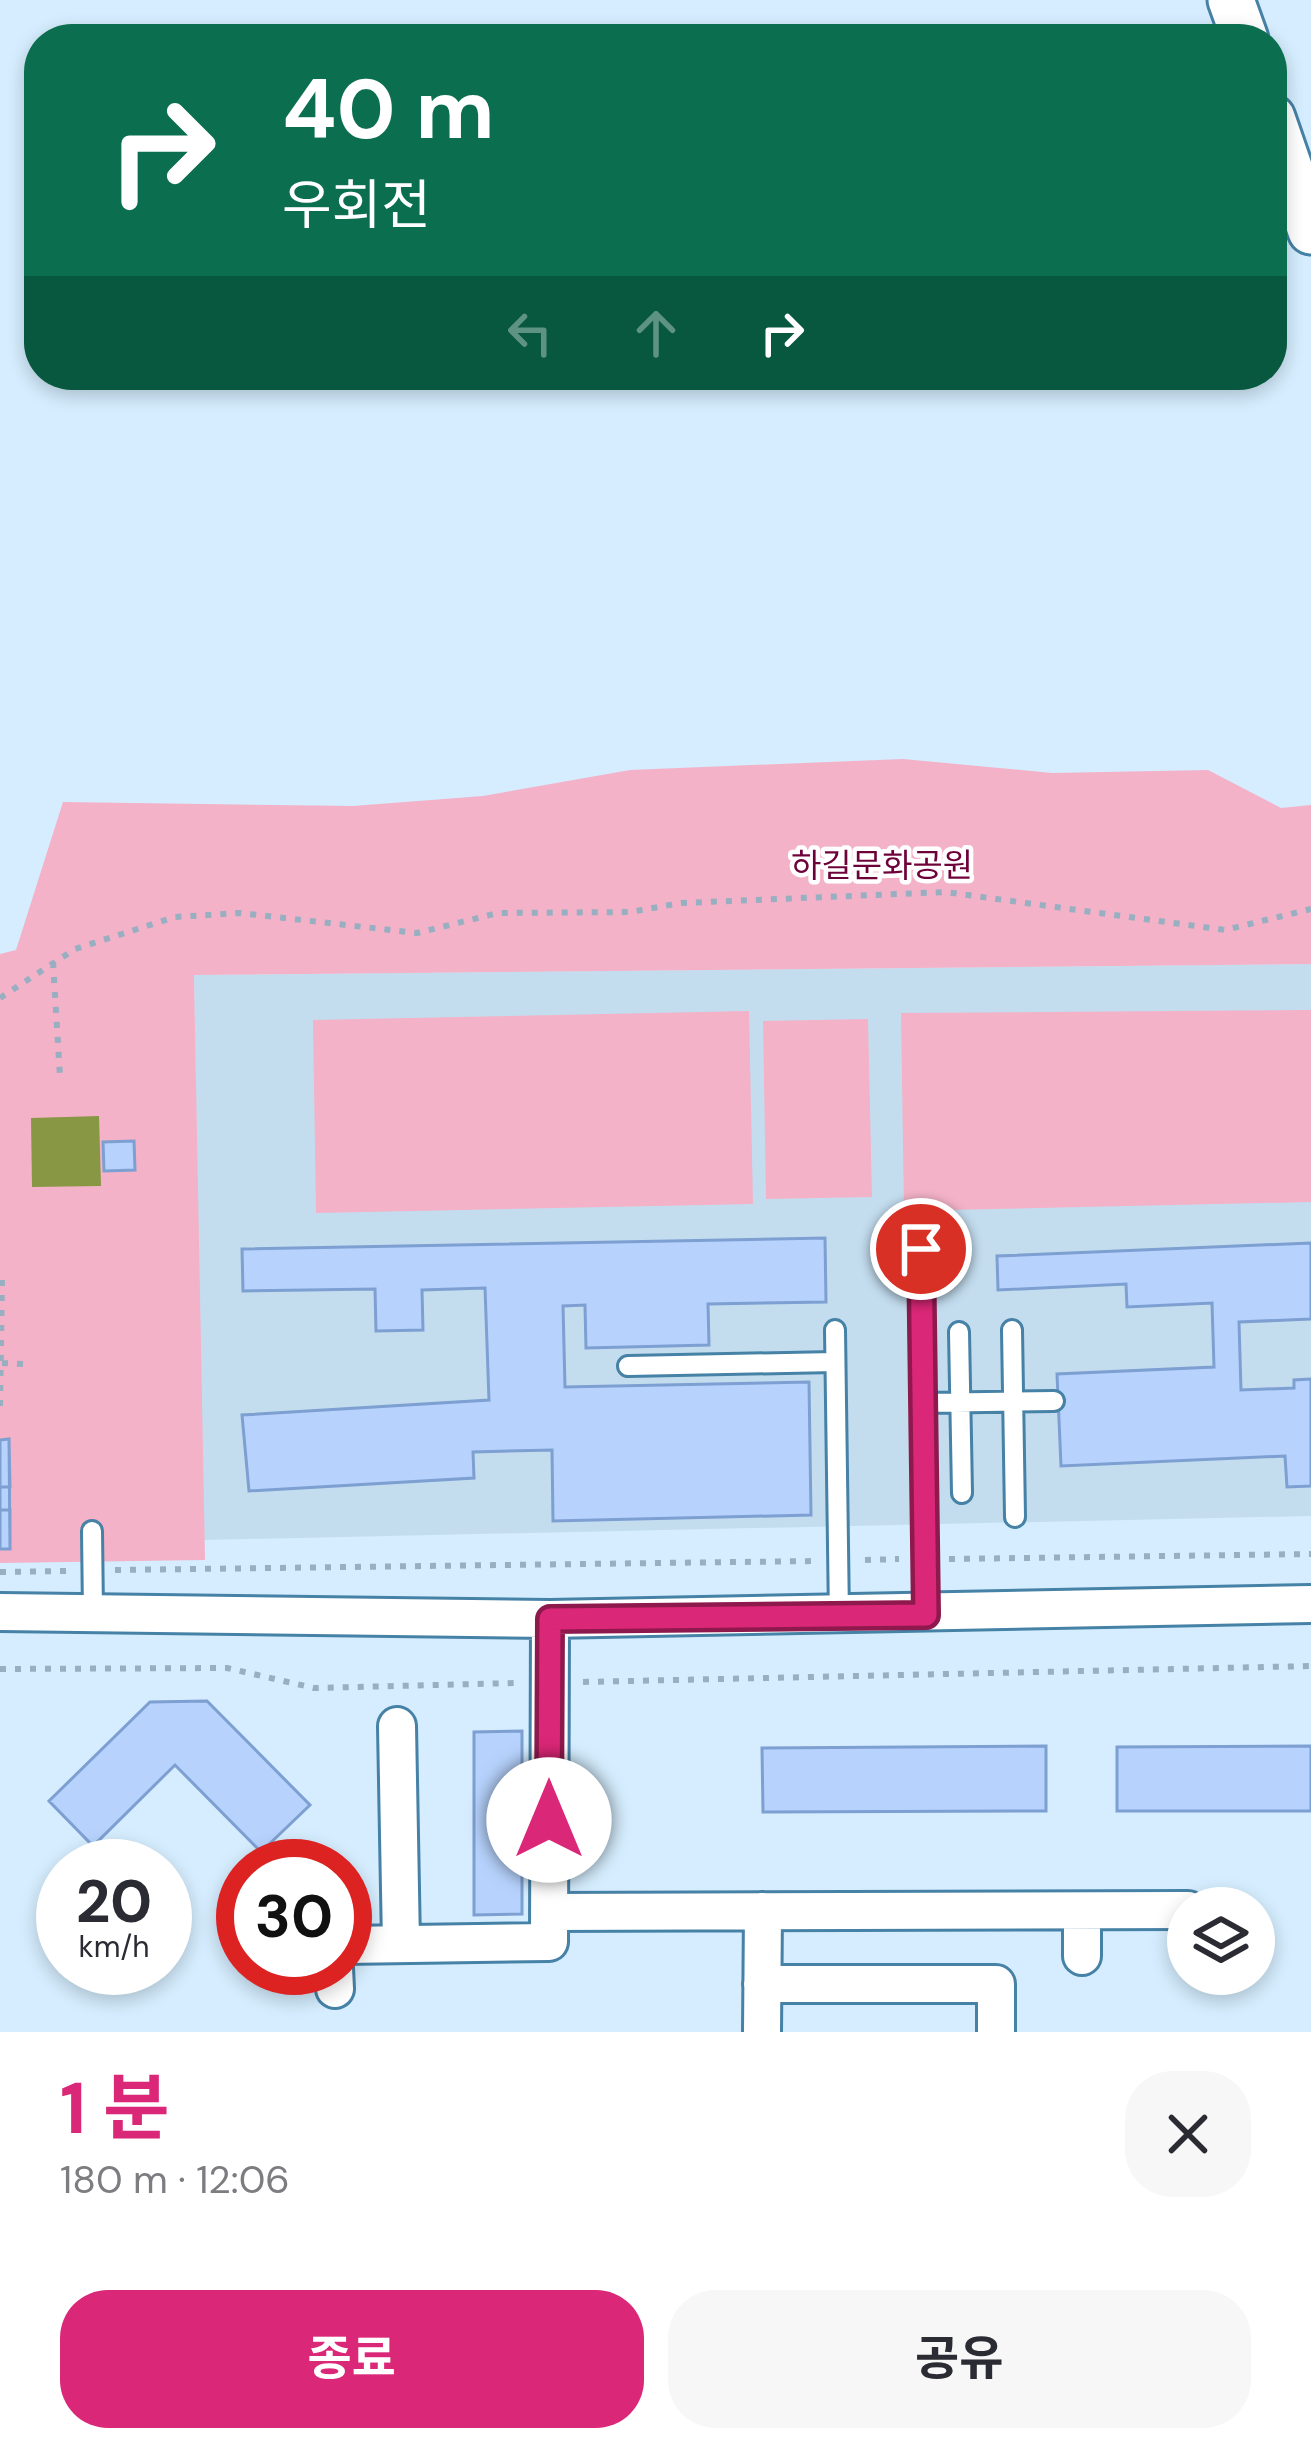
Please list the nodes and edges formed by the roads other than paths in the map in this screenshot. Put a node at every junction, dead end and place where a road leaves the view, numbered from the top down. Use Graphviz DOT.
graph roads {
  1 [pos="1287,161"];
  2 [pos="1311,231"];
  3 [pos="921,1210"];
  4 [pos="835,1330"];
  5 [pos="1012,1330"];
  6 [pos="959,1332"];
  7 [pos="835,1362"];
  8 [pos="628,1366"];
  9 [pos="1054,1400"];
  10 [pos="1013,1401"];
  11 [pos="960,1402"];
  12 [pos="922,1403"];
  13 [pos="962,1493"];
  14 [pos="1015,1516"];
  15 [pos="92,1532"];
  16 [pos="1311,1604"];
  17 [pos="0,1612"];
  18 [pos="93,1613"];
  19 [pos="926,1615"];
  20 [pos="839,1617"];
  21 [pos="550,1619"];
  22 [pos="398,1726"];
  23 [pos="1082,1910"];
  24 [pos="1167,1910"];
  25 [pos="763,1911"];
  26 [pos="549,1912"];
  27 [pos="401,1944"];
  28 [pos="372,1945"];
  29 [pos="1082,1956"];
  30 [pos="762,1984"];
  31 [pos="762,2032"];
  32 [pos="996,2032"];
  1 -- 2 [label="street"];
  3 -- 12 [label="lane"];
  4 -- 7 [label="lane"];
  5 -- 10 [label="lane"];
  6 -- 11 [label="lane"];
  7 -- 8 [label="lane"];
  7 -- 20 [label="lane"];
  9 -- 10 [label="lane"];
  10 -- 11 [label="lane"];
  10 -- 14 [label="lane"];
  11 -- 12 [label="lane"];
  11 -- 13 [label="lane"];
  12 -- 19 [label="lane"];
  15 -- 18 [label="lane"];
  16 -- 19 [label="street"];
  17 -- 18 [label="street"];
  18 -- 21 [label="street"];
  19 -- 20 [label="street"];
  20 -- 21 [label="street"];
  21 -- 26 [label="street"];
  22 -- 27 [label="street"];
  23 -- 24 [label="street"];
  23 -- 25 [label="street"];
  23 -- 29 [label="street"];
  25 -- 26 [label="street"];
  25 -- 30 [label="street"];
  26 -- 27 [label="street"];
  27 -- 28 [label="street"];
  30 -- 31 [label="street"];
  30 -- 32 [label="street"];
}
